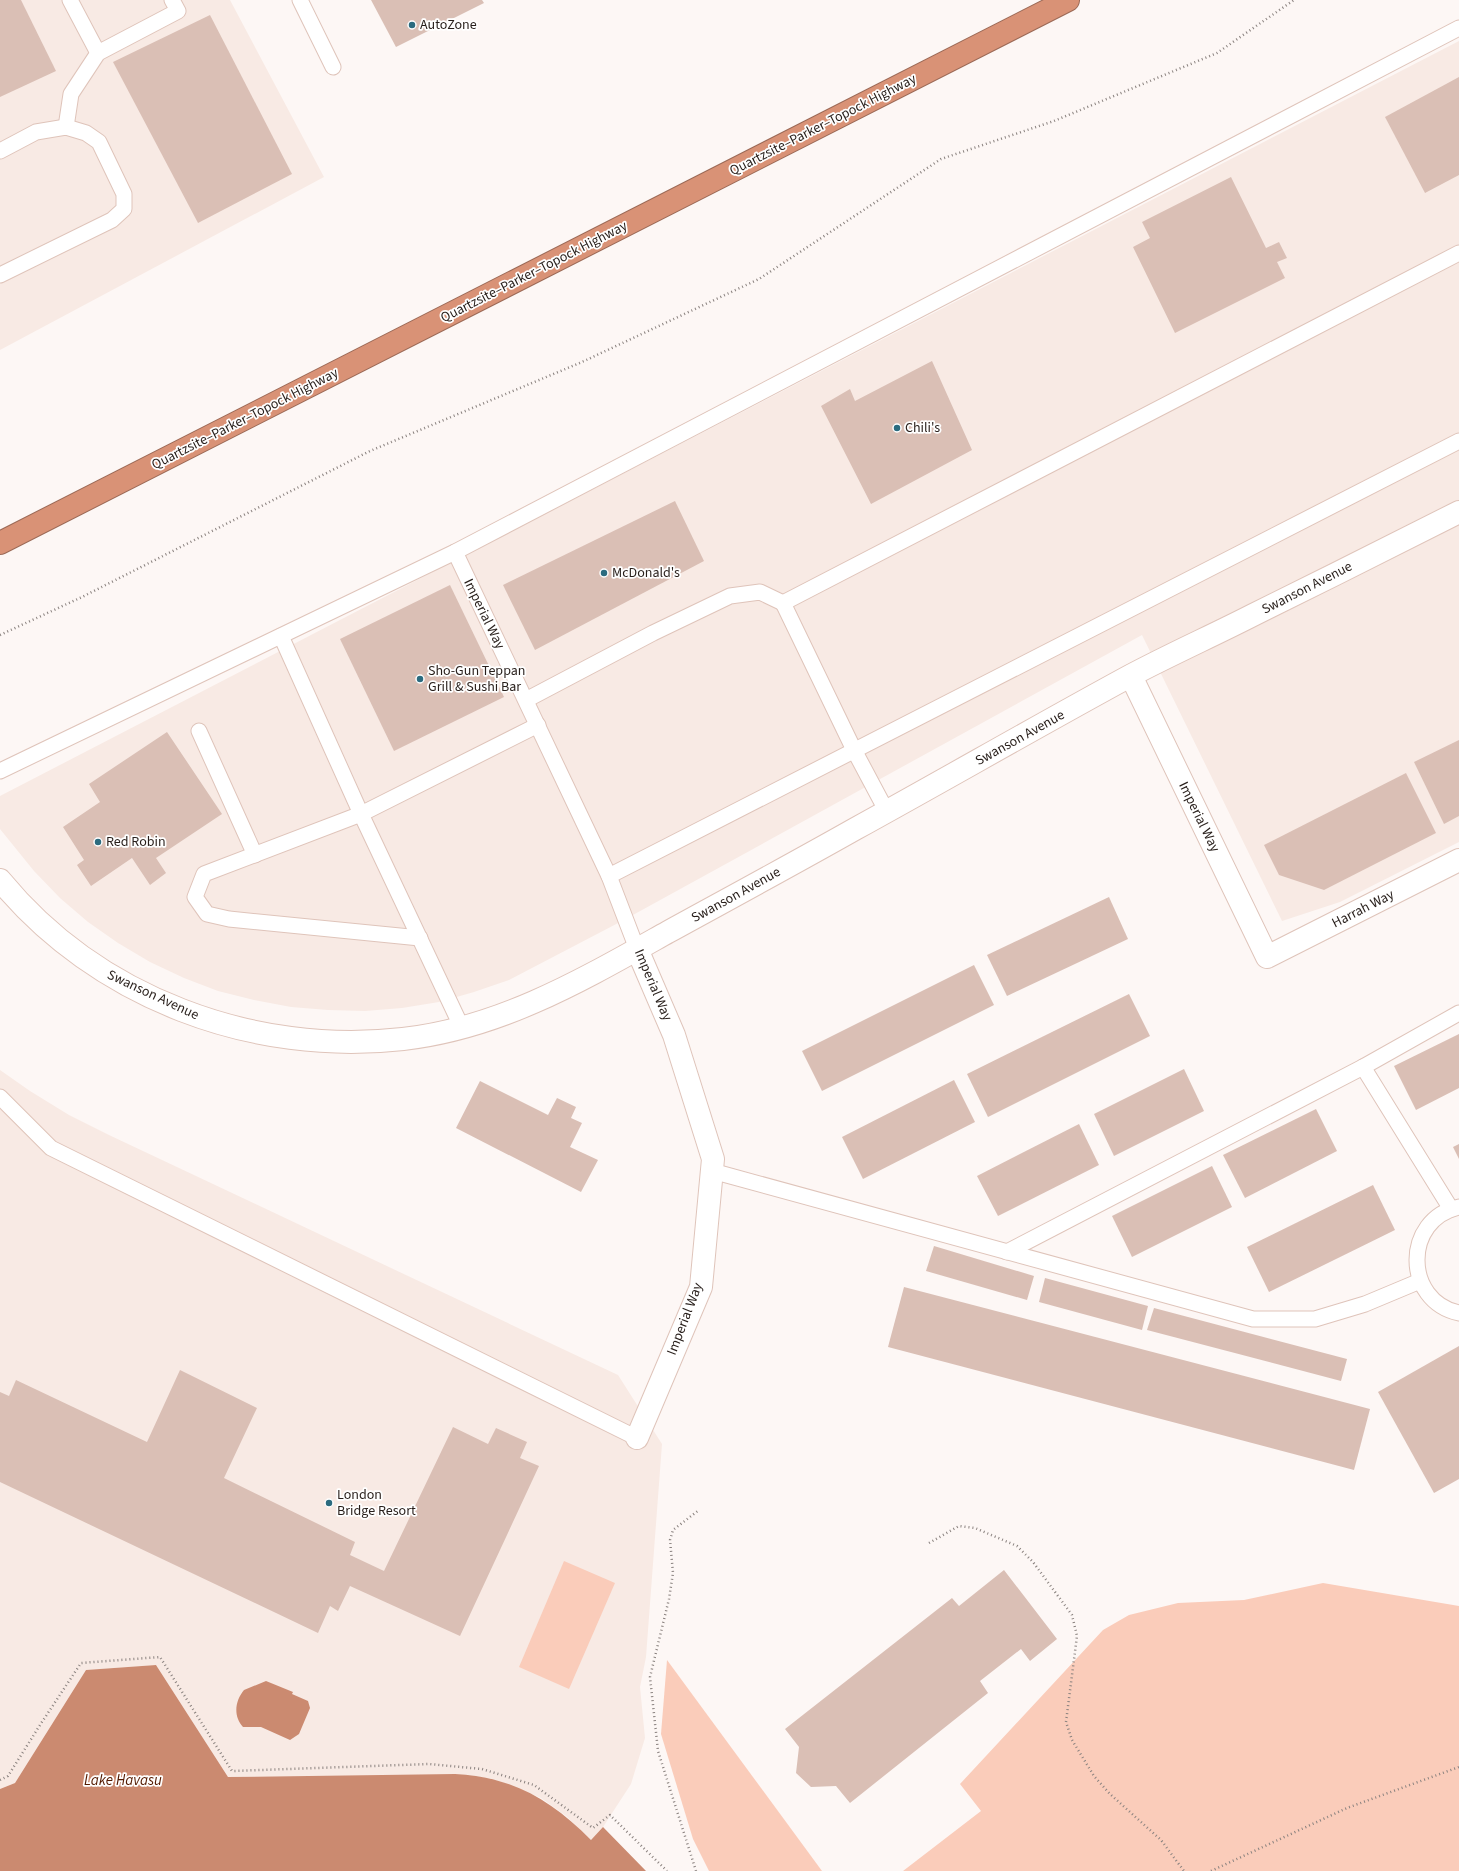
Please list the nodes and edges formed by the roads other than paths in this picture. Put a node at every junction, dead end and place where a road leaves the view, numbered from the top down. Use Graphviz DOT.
graph roads {
  1 [pos="70,0"];
  2 [pos="172,0"];
  3 [pos="300,0"];
  4 [pos="1068,0"];
  5 [pos="1459,28"];
  6 [pos="98,53"];
  7 [pos="333,67"];
  8 [pos="66,127"];
  9 [pos="0,151"];
  10 [pos="1459,253"];
  11 [pos="0,275"];
  12 [pos="1459,440"];
  13 [pos="1459,512"];
  14 [pos="0,543"];
  15 [pos="454,552"];
  16 [pos="783,603"];
  17 [pos="281,636"];
  18 [pos="1131,676"];
  19 [pos="526,700"];
  20 [pos="538,725"];
  21 [pos="199,731"];
  22 [pos="854,750"];
  23 [pos="0,771"];
  24 [pos="887,812"];
  25 [pos="361,814"];
  26 [pos="255,855"];
  27 [pos="1459,860"];
  28 [pos="609,876"];
  29 [pos="0,880"];
  30 [pos="420,938"];
  31 [pos="637,949"];
  32 [pos="1268,957"];
  33 [pos="1459,1013"];
  34 [pos="462,1028"];
  35 [pos="1363,1067"];
  36 [pos="0,1097"];
  37 [pos="712,1171"];
  38 [pos="1455,1208"];
  39 [pos="1007,1252"];
  40 [pos="1420,1281"];
  41 [pos="1459,1313"];
  42 [pos="637,1438"];
  1 -- 6 [label="lane"];
  2 -- 6 [label="lane"];
  3 -- 7 [label="lane"];
  4 -- 14 [label="highway, Quartzsite–Parker–Topock Highway"];
  5 -- 15 [label="lane"];
  6 -- 8 [label="lane"];
  8 -- 9 [label="lane"];
  8 -- 11 [label="lane"];
  10 -- 16 [label="lane"];
  12 -- 22 [label="lane"];
  13 -- 18 [label="street, Swanson Avenue"];
  15 -- 17 [label="lane"];
  15 -- 19 [label="lane, Imperial Way"];
  16 -- 19 [label="lane"];
  16 -- 22 [label="lane"];
  17 -- 23 [label="lane"];
  17 -- 25 [label="lane"];
  18 -- 24 [label="street, Swanson Avenue"];
  18 -- 32 [label="street, Imperial Way"];
  19 -- 20 [label="lane, Imperial Way"];
  20 -- 25 [label="lane"];
  20 -- 28 [label="lane, Imperial Way"];
  21 -- 26 [label="lane"];
  22 -- 24 [label="lane"];
  22 -- 28 [label="lane"];
  24 -- 31 [label="street, Swanson Avenue"];
  25 -- 26 [label="lane"];
  25 -- 30 [label="lane"];
  26 -- 30 [label="lane"];
  27 -- 32 [label="street, Harrah Way"];
  28 -- 31 [label="lane, Imperial Way"];
  29 -- 34 [label="street, Swanson Avenue"];
  30 -- 34 [label="lane"];
  31 -- 34 [label="street, Swanson Avenue"];
  31 -- 37 [label="street, Imperial Way"];
  33 -- 35 [label="lane"];
  35 -- 38 [label="lane"];
  35 -- 39 [label="lane"];
  36 -- 42 [label="lane"];
  37 -- 39 [label="lane"];
  37 -- 42 [label="street, Imperial Way"];
  38 -- 40 [label="lane"];
  39 -- 40 [label="lane"];
  40 -- 41 [label="lane"];
}
